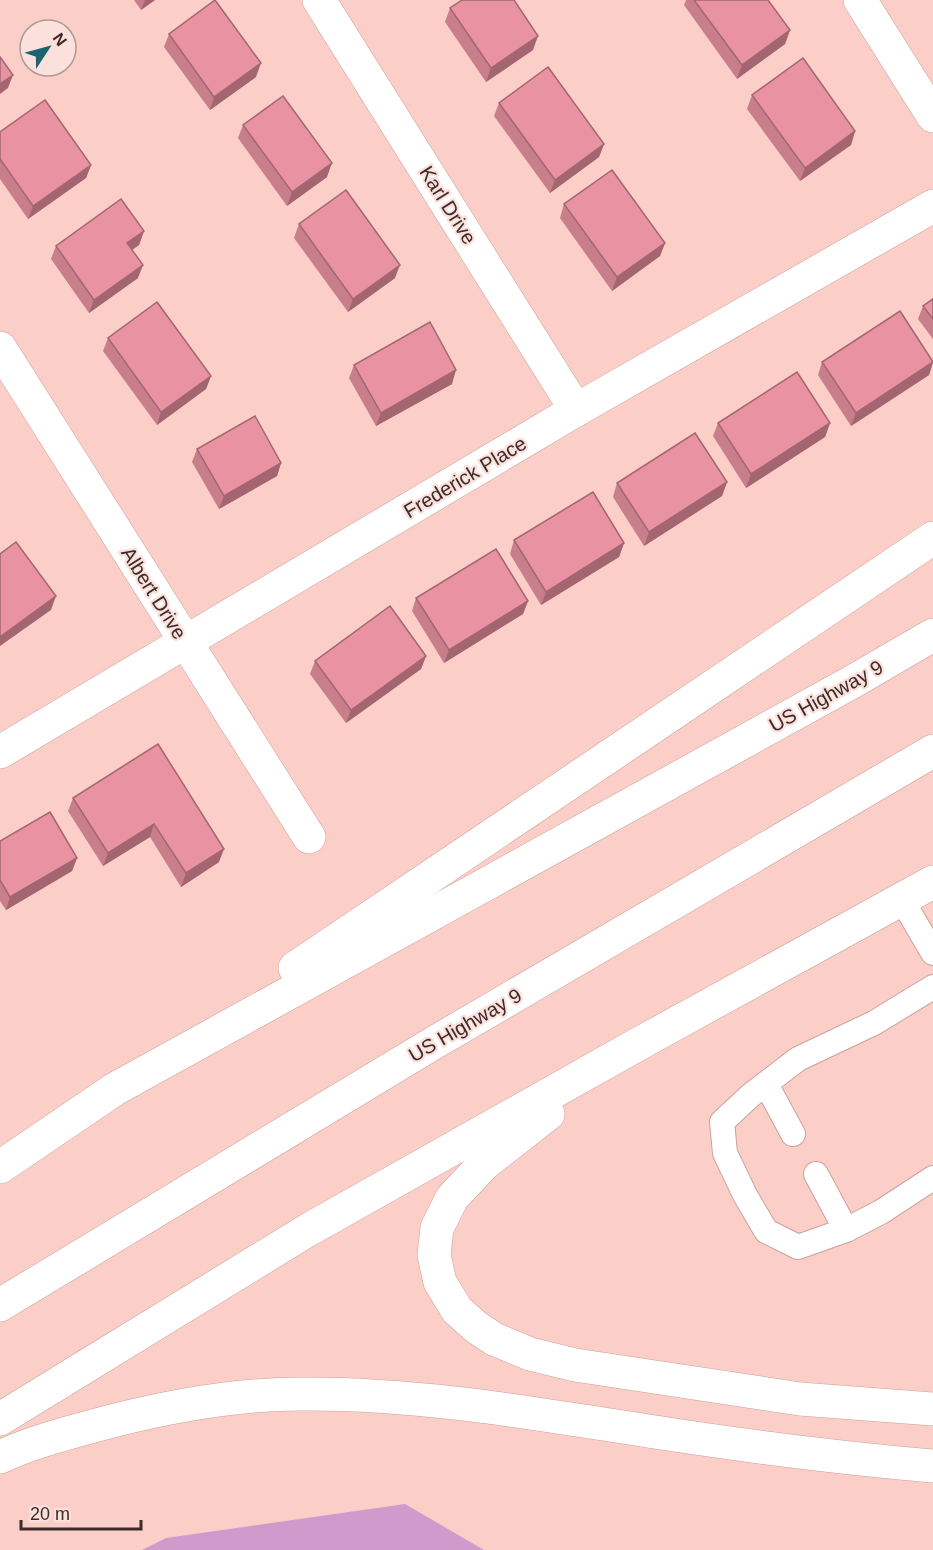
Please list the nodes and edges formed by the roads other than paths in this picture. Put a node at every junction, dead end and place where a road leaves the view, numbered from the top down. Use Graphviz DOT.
graph roads {
  1 [pos="319,0"];
  2 [pos="860,0"];
  3 [pos="933,116"];
  4 [pos="933,206"];
  5 [pos="0,348"];
  6 [pos="576,410"];
  7 [pos="933,538"];
  8 [pos="933,635"];
  9 [pos="185,644"];
  10 [pos="933,751"];
  11 [pos="0,752"];
  12 [pos="309,837"];
  13 [pos="933,882"];
  14 [pos="902,900"];
  15 [pos="933,953"];
  16 [pos="933,987"];
  17 [pos="642,1041"];
  18 [pos="766,1084"];
  19 [pos="115,1089"];
  20 [pos="794,1134"];
  21 [pos="0,1167"];
  22 [pos="816,1174"];
  23 [pos="933,1178"];
  24 [pos="846,1230"];
  25 [pos="0,1305"];
  26 [pos="933,1409"];
  27 [pos="0,1419"];
  28 [pos="0,1458"];
  29 [pos="933,1466"];
  1 -- 6 [label="main road, Karl Drive"];
  2 -- 3 [label="main road"];
  4 -- 6 [label="main road, Frederick Place"];
  5 -- 9 [label="main road, Albert Drive"];
  6 -- 9 [label="main road, Frederick Place"];
  7 -- 19 [label="main road"];
  8 -- 19 [label="main road, US Highway 9"];
  9 -- 11 [label="main road, Frederick Place"];
  9 -- 12 [label="main road, Albert Drive"];
  10 -- 25 [label="main road, US Highway 9"];
  13 -- 14 [label="main road"];
  14 -- 15 [label="lane"];
  14 -- 17 [label="main road"];
  16 -- 18 [label="lane"];
  17 -- 26 [label="main road"];
  17 -- 27 [label="main road"];
  18 -- 20 [label="lane"];
  18 -- 24 [label="lane"];
  19 -- 21 [label="main road, US Highway 9"];
  22 -- 24 [label="lane"];
  23 -- 24 [label="lane"];
  28 -- 29 [label="main road"];
}
